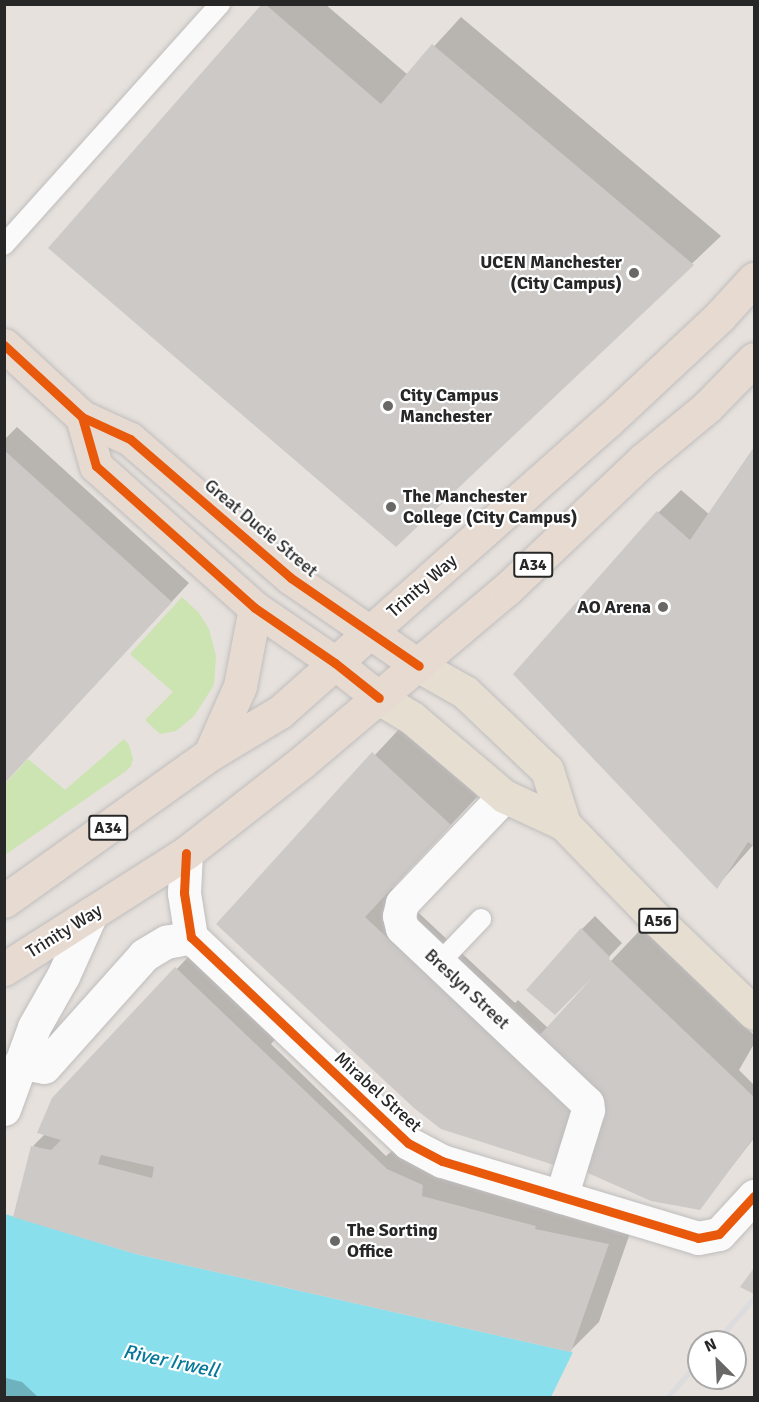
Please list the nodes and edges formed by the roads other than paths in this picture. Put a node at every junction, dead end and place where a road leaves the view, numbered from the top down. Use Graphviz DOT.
graph roads {
  1 [pos="220,4"];
  2 [pos="4,245"];
  3 [pos="754,279"];
  4 [pos="4,345"];
  5 [pos="754,359"];
  6 [pos="82,417"];
  7 [pos="255,608"];
  8 [pos="369,632"];
  9 [pos="335,663"];
  10 [pos="419,666"];
  11 [pos="379,698"];
  12 [pos="210,754"];
  13 [pos="504,796"];
  14 [pos="564,824"];
  15 [pos="186,853"];
  16 [pos="4,901"];
  17 [pos="91,914"];
  18 [pos="480,919"];
  19 [pos="190,937"];
  20 [pos="439,963"];
  21 [pos="4,969"];
  22 [pos="754,1013"];
  23 [pos="20,1063"];
  24 [pos="4,1109"];
  25 [pos="754,1196"];
  26 [pos="561,1197"];
  1 -- 2 [label="lane"];
  3 -- 8 [label="highway, Trinity Way / A34"];
  4 -- 6 [label="highway, Great Ducie Street / A56"];
  5 -- 10 [label="highway, Trinity Way / A34"];
  6 -- 7 [label="highway, Great Ducie Street / A56"];
  6 -- 8 [label="highway, Great Ducie Street / A56"];
  7 -- 9 [label="highway, Great Ducie Street / A56"];
  7 -- 12 [label="highway"];
  8 -- 9 [label="highway, Trinity Way / A34"];
  8 -- 10 [label="highway, Great Ducie Street / A56"];
  9 -- 11 [label="highway, Great Ducie Street / A56"];
  9 -- 12 [label="highway, Trinity Way / A34"];
  10 -- 11 [label="highway, Trinity Way / A34"];
  10 -- 14 [label="main road, Great Ducie Street / A56"];
  11 -- 13 [label="main road, Great Ducie Street / A56"];
  11 -- 15 [label="highway, Trinity Way / A34"];
  12 -- 16 [label="highway, Trinity Way / A34"];
  13 -- 14 [label="main road, Great Ducie Street / A56"];
  13 -- 20 [label="street, Breslyn Street"];
  14 -- 22 [label="main road, Great Ducie Street / A56"];
  15 -- 17 [label="highway, Trinity Way / A34"];
  15 -- 19 [label="street"];
  17 -- 21 [label="highway, Trinity Way / A34"];
  17 -- 23 [label="street"];
  18 -- 20 [label="lane"];
  19 -- 23 [label="street"];
  19 -- 26 [label="street, Mirabel Street"];
  20 -- 26 [label="street, Breslyn Street"];
  23 -- 24 [label="street"];
  25 -- 26 [label="street, Mirabel Street"];
}
